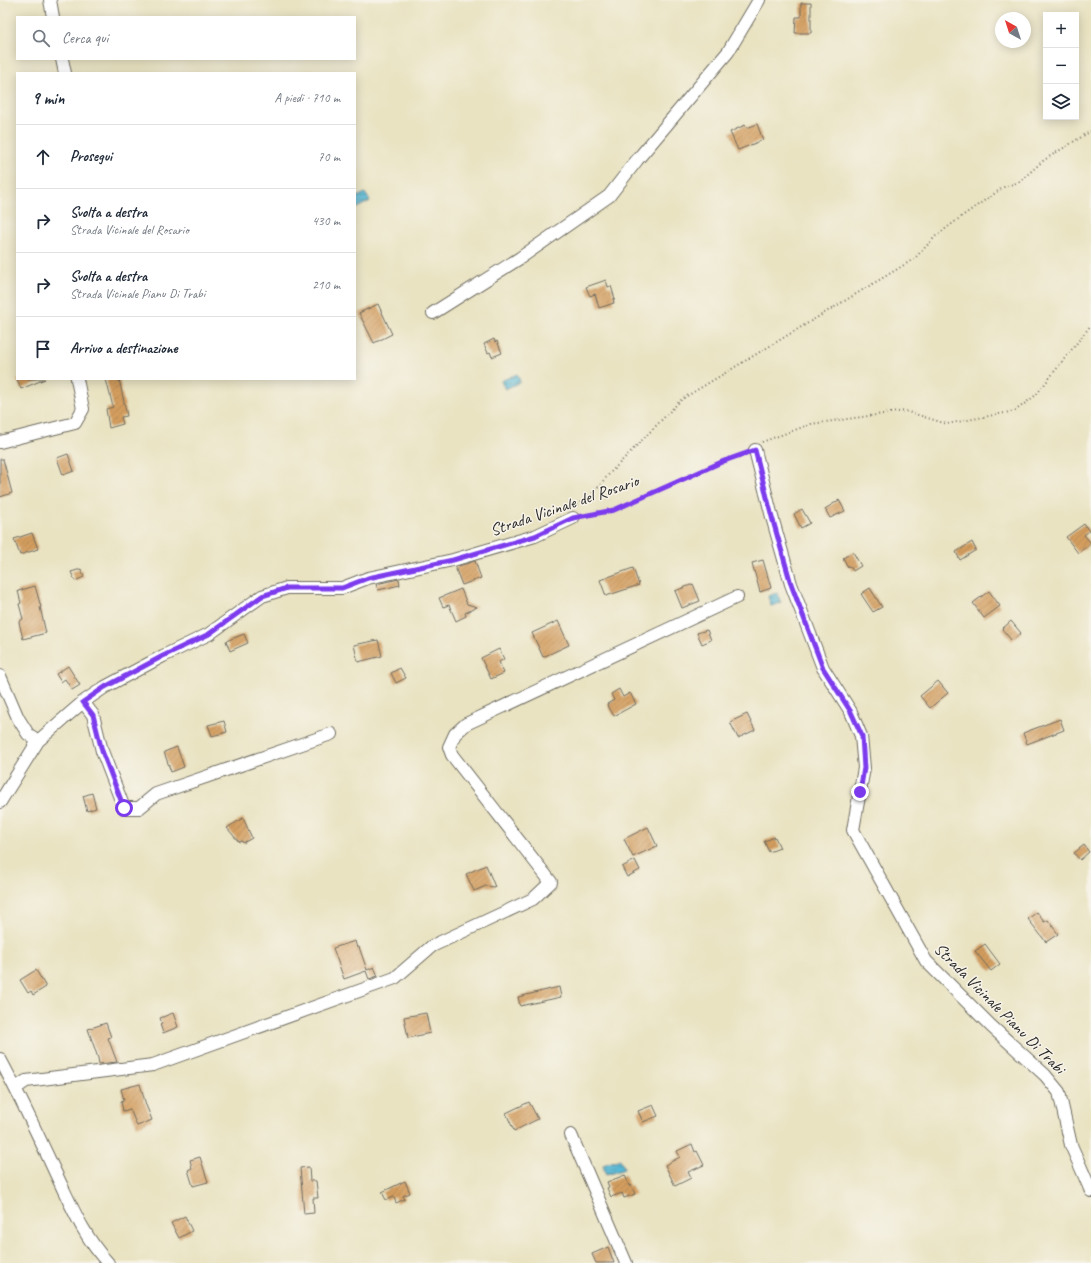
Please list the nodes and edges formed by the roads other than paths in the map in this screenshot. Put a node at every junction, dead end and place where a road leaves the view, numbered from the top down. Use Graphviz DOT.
graph roads {
  1 [pos="50,0"];
  2 [pos="758,0"];
  3 [pos="53,16"];
  4 [pos="62,60"];
  5 [pos="65,72"];
  6 [pos="433,312"];
  7 [pos="77,380"];
  8 [pos="0,442"];
  9 [pos="755,450"];
  10 [pos="572,513"];
  11 [pos="737,597"];
  12 [pos="0,676"];
  13 [pos="83,702"];
  14 [pos="331,734"];
  15 [pos="38,741"];
  16 [pos="0,802"];
  17 [pos="0,1059"];
  18 [pos="16,1088"];
  19 [pos="571,1135"];
  20 [pos="1091,1191"];
  21 [pos="108,1263"];
  22 [pos="626,1263"];
  1 -- 3 [label="street"];
  2 -- 6 [label="street"];
  4 -- 5 [label="street"];
  7 -- 8 [label="street"];
  9 -- 20 [label="street, Strada Vicinale Pianu Di Trabi"];
  10 -- 13 [label="street, Strada Vicinale del Rosario"];
  11 -- 18 [label="street"];
  12 -- 15 [label="street"];
  13 -- 14 [label="street"];
  13 -- 15 [label="street, Strada Vicinale del Rosario"];
  15 -- 16 [label="street, Strada Vicinale del Rosario"];
  17 -- 18 [label="street"];
  18 -- 21 [label="street"];
  19 -- 22 [label="street"];
}
